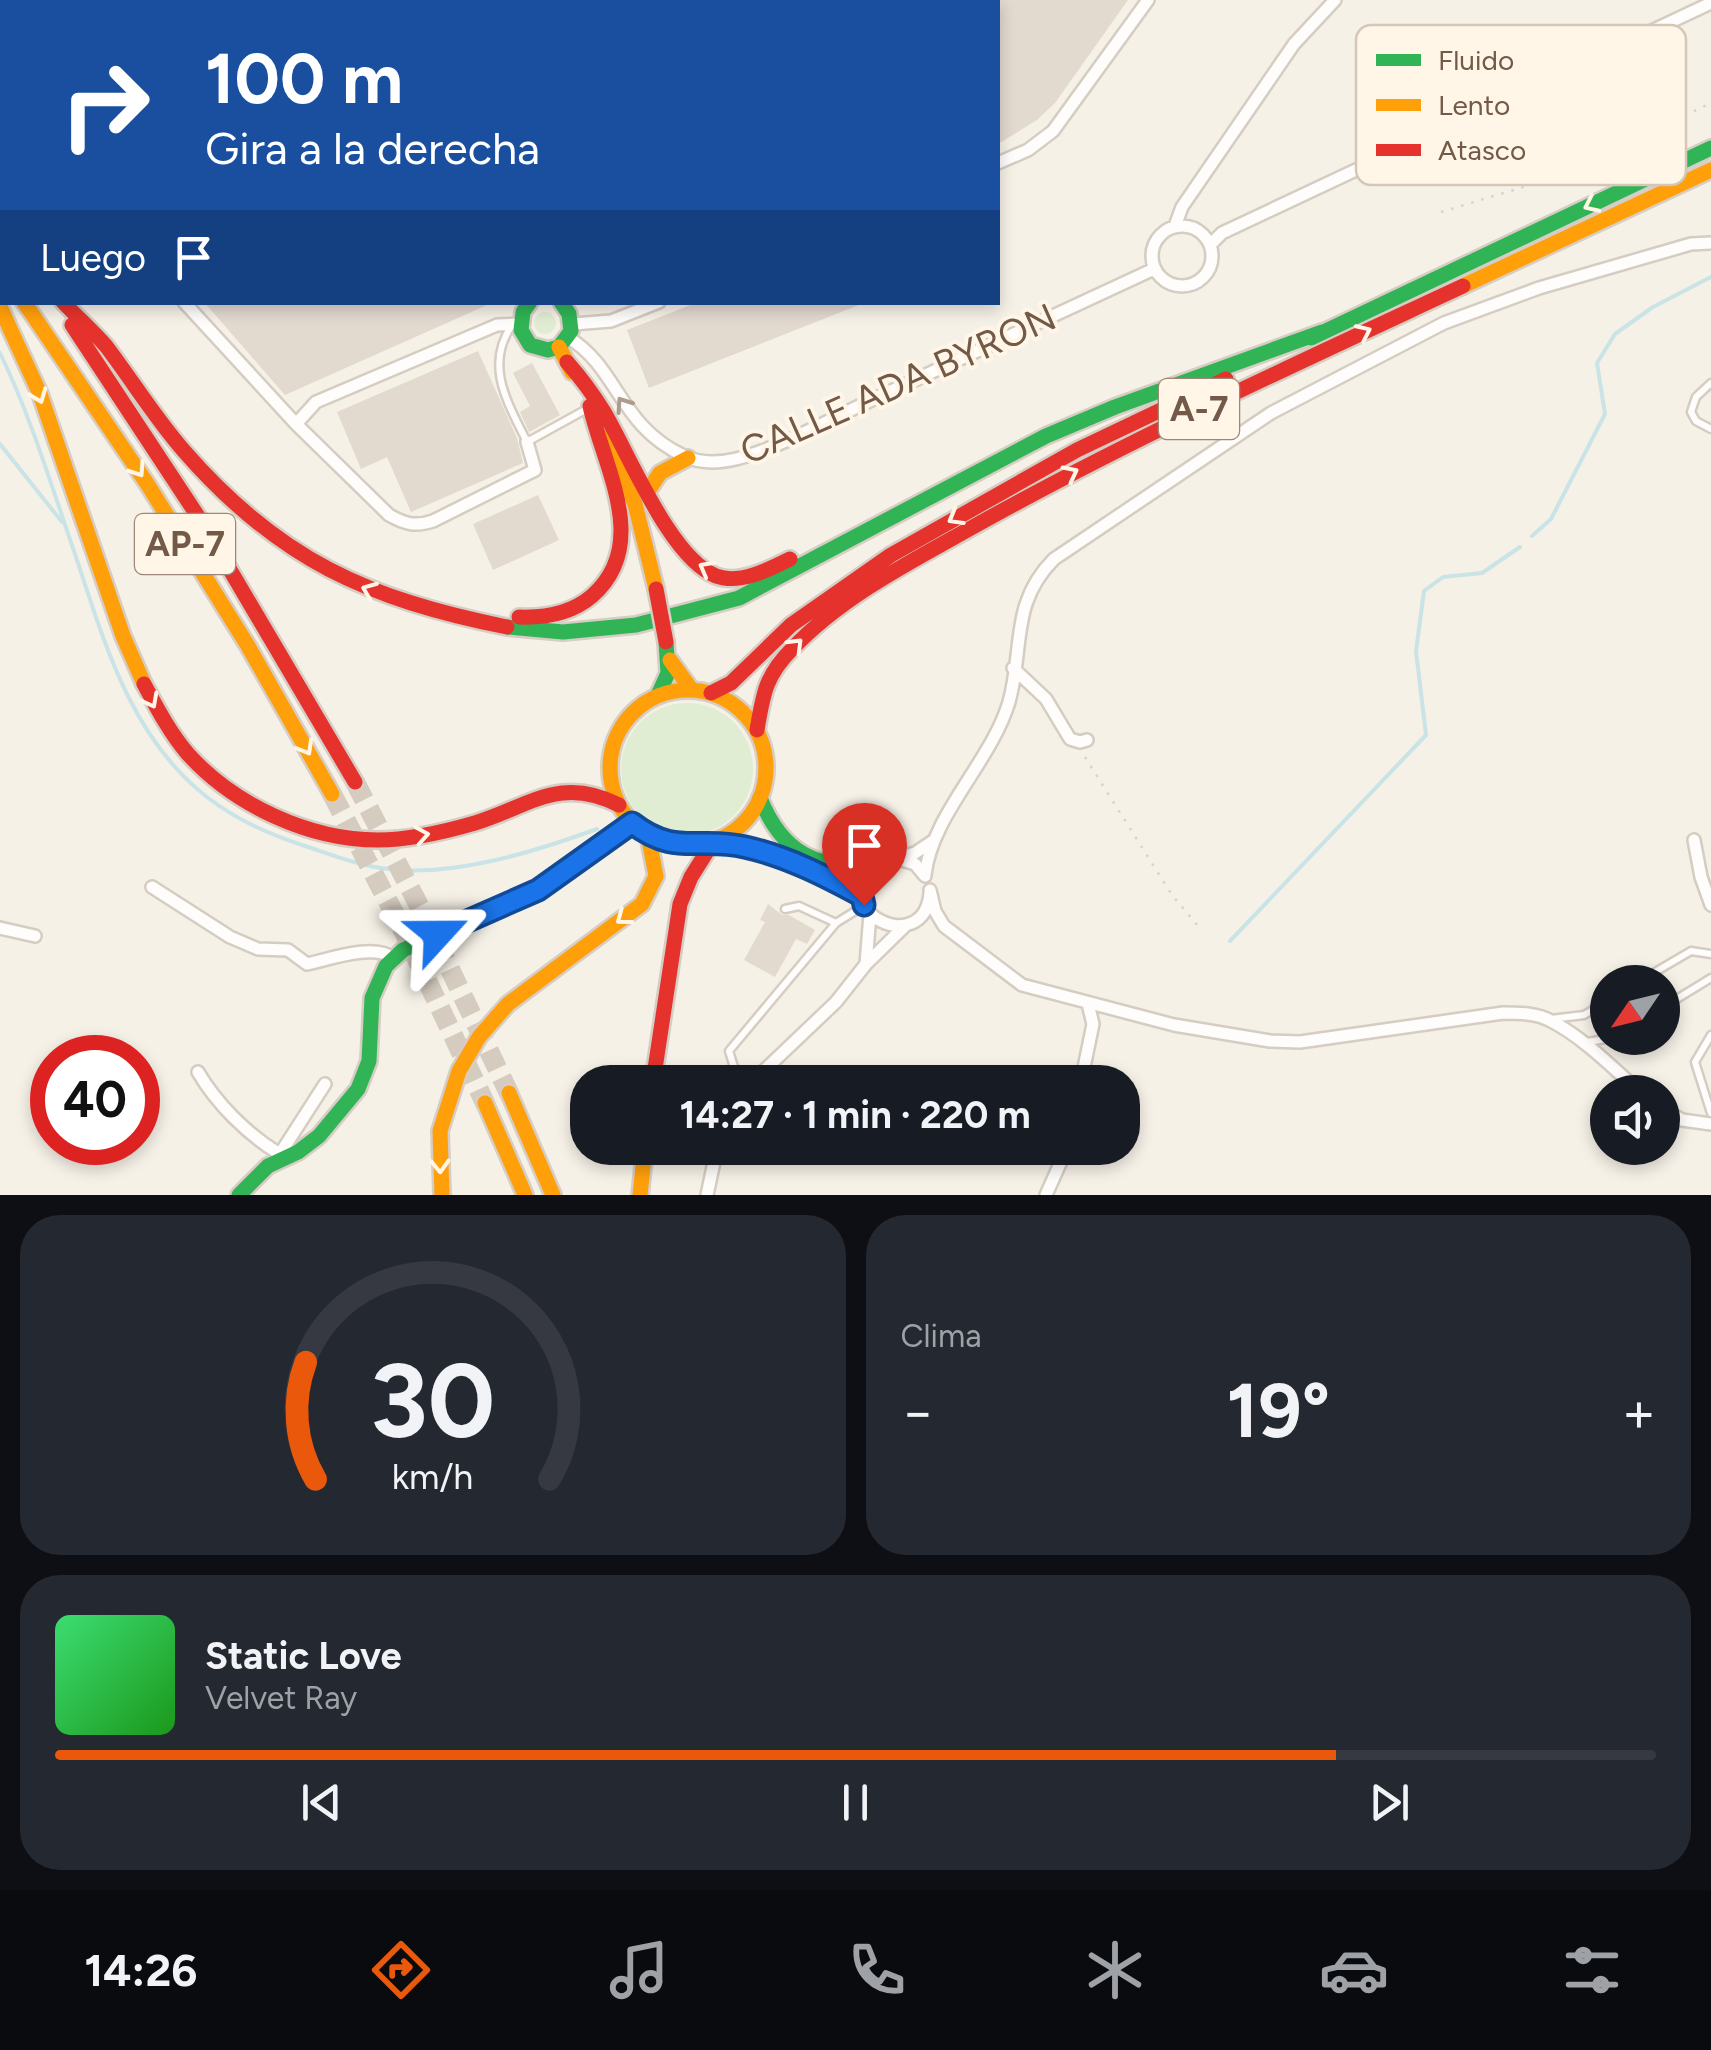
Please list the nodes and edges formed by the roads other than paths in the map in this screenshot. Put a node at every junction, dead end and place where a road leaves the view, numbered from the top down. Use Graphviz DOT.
graph roads {
  1 [pos="1148,0"];
  2 [pos="1335,0"];
  3 [pos="1711,4"];
  4 [pos="1666,25"];
  5 [pos="1711,148"];
  6 [pos="1686,160"];
  7 [pos="1000,163"];
  8 [pos="1356,170"];
  9 [pos="1711,170"];
  10 [pos="1686,182"];
  11 [pos="1633,185"];
  12 [pos="1679,185"];
  13 [pos="1175,226"];
  14 [pos="1711,243"];
  15 [pos="1210,244"];
  16 [pos="1154,270"];
  17 [pos="26,305"];
  18 [pos="62,305"];
  19 [pos="63,305"];
  20 [pos="187,305"];
  21 [pos="563,305"];
  22 [pos="651,305"];
  23 [pos="0,306"];
  24 [pos="522,312"];
  25 [pos="1322,332"];
  26 [pos="567,343"];
  27 [pos="1711,384"];
  28 [pos="590,406"];
  29 [pos="296,424"];
  30 [pos="1711,428"];
  31 [pos="527,442"];
  32 [pos="688,458"];
  33 [pos="954,482"];
  34 [pos="648,490"];
  35 [pos="462,620"];
  36 [pos="670,659"];
  37 [pos="1014,668"];
  38 [pos="691,689"];
  39 [pos="712,693"];
  40 [pos="658,695"];
  41 [pos="757,730"];
  42 [pos="1081,740"];
  43 [pos="355,782"];
  44 [pos="332,794"];
  45 [pos="760,798"];
  46 [pos="619,805"];
  47 [pos="632,823"];
  48 [pos="648,835"];
  49 [pos="1694,840"];
  50 [pos="714,841"];
  51 [pos="934,841"];
  52 [pos="896,858"];
  53 [pos="877,864"];
  54 [pos="925,875"];
  55 [pos="152,886"];
  56 [pos="930,890"];
  57 [pos="865,905"];
  58 [pos="1711,905"];
  59 [pos="785,908"];
  60 [pos="836,922"];
  61 [pos="911,922"];
  62 [pos="944,926"];
  63 [pos="0,928"];
  64 [pos="35,936"];
  65 [pos="1711,954"];
  66 [pos="393,958"];
  67 [pos="866,964"];
  68 [pos="1667,965"];
  69 [pos="1711,978"];
  70 [pos="1680,997"];
  71 [pos="1088,1004"];
  72 [pos="1590,1011"];
  73 [pos="1550,1020"];
  74 [pos="1711,1035"];
  75 [pos="1590,1041"];
  76 [pos="1581,1042"];
  77 [pos="656,1065"];
  78 [pos="734,1065"];
  79 [pos="767,1065"];
  80 [pos="1085,1065"];
  81 [pos="198,1072"];
  82 [pos="1620,1075"];
  83 [pos="326,1084"];
  84 [pos="509,1093"];
  85 [pos="485,1104"];
  86 [pos="1711,1113"];
  87 [pos="1680,1119"];
  88 [pos="1711,1124"];
  89 [pos="278,1157"];
  90 [pos="643,1165"];
  91 [pos="713,1165"];
  92 [pos="1060,1165"];
  93 [pos="239,1195"];
  94 [pos="442,1195"];
  95 [pos="525,1195"];
  96 [pos="554,1195"];
  97 [pos="640,1195"];
  98 [pos="707,1195"];
  99 [pos="1046,1195"];
  1 -- 7 [label="street"];
  2 -- 13 [label="street"];
  3 -- 4 [label="street"];
  5 -- 6 [label="main road, A-7, one-way"];
  8 -- 15 [label="street"];
  10 -- 9 [label="main road, A-7, one-way"];
  11 -- 25 [label="main road, A-7, one-way"];
  41 -- 12 [label="main road, A-7, one-way"];
  13 -- 15 [label="street"];
  13 -- 16 [label="street"];
  14 -- 37 [label="street"];
  15 -- 16 [label="street"];
  16 -- 32 [label="street, CALLE ADA BYRON"];
  17 -- 44 [label="main road, AP-7, one-way"];
  18 -- 43 [label="main road, AP-7"];
  35 -- 19 [label="main road, one-way"];
  20 -- 29 [label="street"];
  21 -- 26 [label="main road"];
  22 -- 26 [label="street"];
  23 -- 46 [label="main road, one-way"];
  24 -- 26 [label="main road"];
  24 -- 29 [label="street"];
  24 -- 31 [label="lane"];
  25 -- 33 [label="main road, A-7"];
  25 -- 39 [label="main road, A-7, one-way"];
  26 -- 28 [label="main road"];
  32 -- 26 [label="street, CALLE ADA BYRON, one-way"];
  26 -- 34 [label="main road"];
  27 -- 30 [label="lane"];
  28 -- 31 [label="lane"];
  28 -- 35 [label="main road"];
  28 -- 36 [label="main road, bridge"];
  29 -- 31 [label="street"];
  32 -- 34 [label="main road"];
  33 -- 34 [label="main road, one-way"];
  33 -- 35 [label="main road"];
  36 -- 38 [label="main road"];
  36 -- 40 [label="main road"];
  37 -- 42 [label="street"];
  37 -- 51 [label="street"];
  38 -- 39 [label="main road"];
  38 -- 40 [label="main road"];
  39 -- 41 [label="main road"];
  40 -- 46 [label="main road"];
  41 -- 45 [label="main road, A-7"];
  45 -- 50 [label="main road"];
  45 -- 53 [label="main road"];
  46 -- 47 [label="main road"];
  47 -- 48 [label="main road"];
  47 -- 66 [label="main road"];
  48 -- 50 [label="main road"];
  48 -- 94 [label="main road, one-way"];
  49 -- 58 [label="street"];
  50 -- 57 [label="main road"];
  50 -- 77 [label="main road"];
  51 -- 52 [label="street"];
  51 -- 54 [label="street"];
  52 -- 53 [label="street"];
  52 -- 54 [label="street"];
  53 -- 57 [label="street"];
  54 -- 56 [label="street"];
  55 -- 66 [label="street"];
  56 -- 61 [label="street"];
  56 -- 62 [label="street"];
  57 -- 60 [label="lane"];
  57 -- 61 [label="street"];
  57 -- 67 [label="street"];
  59 -- 60 [label="lane"];
  60 -- 78 [label="lane"];
  61 -- 62 [label="street"];
  61 -- 67 [label="street"];
  62 -- 71 [label="street"];
  63 -- 64 [label="street"];
  65 -- 68 [label="lane"];
  66 -- 89 [label="main road"];
  67 -- 79 [label="street"];
  69 -- 70 [label="lane"];
  71 -- 73 [label="street"];
  71 -- 80 [label="street"];
  72 -- 73 [label="lane"];
  73 -- 76 [label="street"];
  74 -- 86 [label="lane"];
  75 -- 76 [label="lane"];
  76 -- 82 [label="street"];
  81 -- 89 [label="street"];
  83 -- 89 [label="street"];
  84 -- 96 [label="main road"];
  85 -- 95 [label="main road"];
  87 -- 88 [label="street"];
  89 -- 93 [label="main road"];
  90 -- 97 [label="main road"];
  91 -- 98 [label="street"];
  92 -- 99 [label="street"];
}
